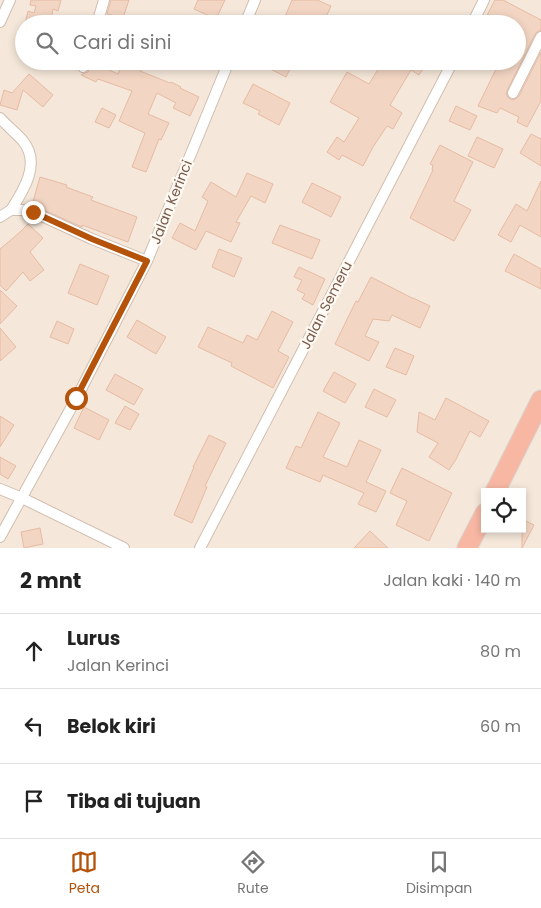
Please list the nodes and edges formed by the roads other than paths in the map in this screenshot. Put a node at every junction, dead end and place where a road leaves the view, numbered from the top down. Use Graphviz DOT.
graph roads {
  1 [pos="10,0"];
  2 [pos="104,0"];
  3 [pos="255,0"];
  4 [pos="484,0"];
  5 [pos="100,15"];
  6 [pos="249,15"];
  7 [pos="476,15"];
  8 [pos="0,22"];
  9 [pos="541,37"];
  10 [pos="526,67"];
  11 [pos="225,70"];
  12 [pos="448,70"];
  13 [pos="524,70"];
  14 [pos="513,93"];
  15 [pos="0,118"];
  16 [pos="11,210"];
  17 [pos="0,217"];
  18 [pos="147,261"];
  19 [pos="541,400"];
  20 [pos="497,488"];
  21 [pos="0,489"];
  22 [pos="22,498"];
  23 [pos="481,521"];
  24 [pos="0,538"];
  25 [pos="124,548"];
  26 [pos="200,548"];
  27 [pos="467,548"];
  1 -- 8 [label="street"];
  2 -- 5 [label="street"];
  3 -- 6 [label="street"];
  4 -- 7 [label="street"];
  9 -- 10 [label="street"];
  11 -- 18 [label="street, Jalan Kerinci"];
  12 -- 26 [label="street, Jalan Semeru"];
  13 -- 14 [label="street"];
  15 -- 16 [label="street"];
  16 -- 17 [label="street"];
  16 -- 18 [label="street"];
  18 -- 22 [label="street, Jalan Kerinci"];
  19 -- 20 [label="highway"];
  21 -- 22 [label="street"];
  22 -- 24 [label="street, Jalan Kerinci"];
  22 -- 25 [label="street"];
  23 -- 27 [label="highway"];
}
